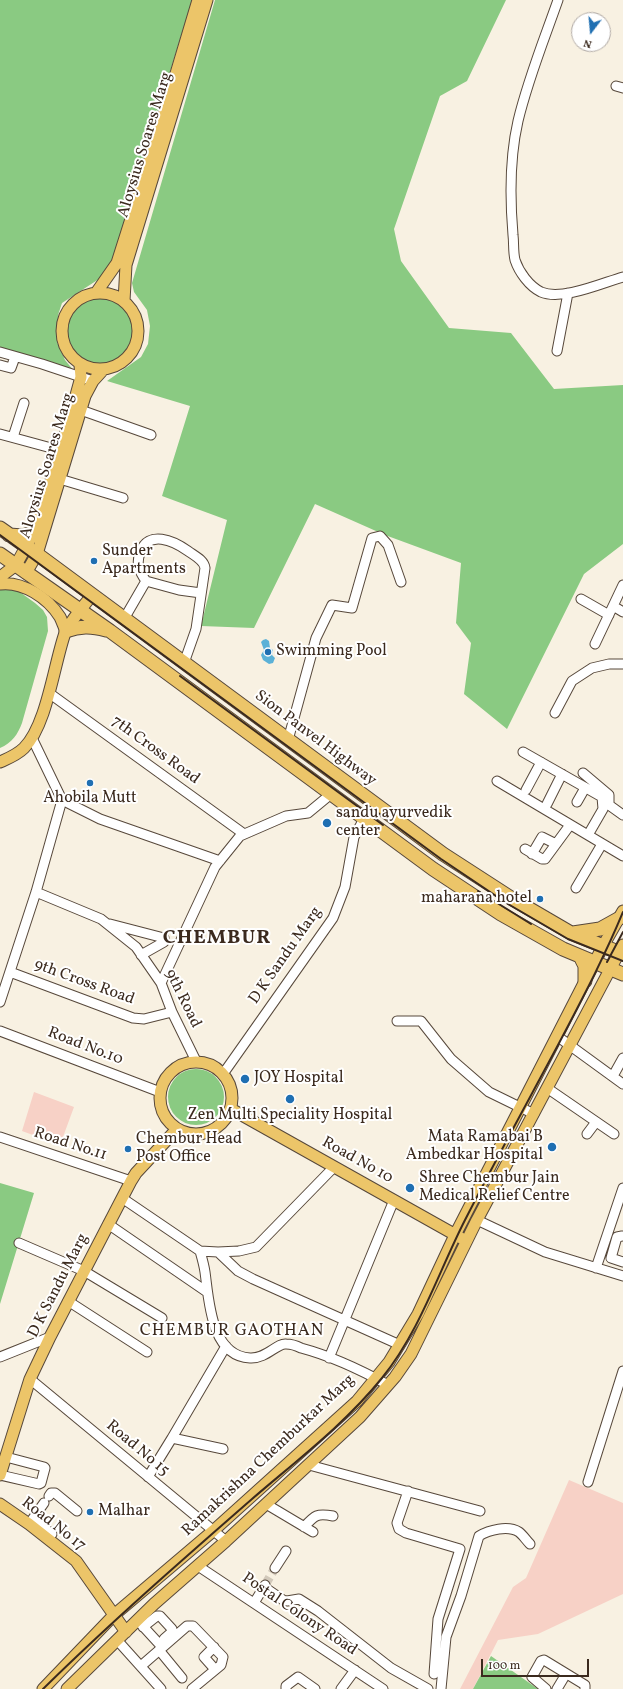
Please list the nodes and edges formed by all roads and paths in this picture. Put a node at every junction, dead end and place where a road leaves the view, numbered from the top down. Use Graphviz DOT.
graph roads {
  1 [pos="198,0"];
  2 [pos="207,0"];
  3 [pos="558,0"];
  4 [pos="176,89"];
  5 [pos="161,138"];
  6 [pos="623,277"];
  7 [pos="96,293"];
  8 [pos="568,293"];
  9 [pos="124,301"];
  10 [pos="557,351"];
  11 [pos="1,355"];
  12 [pos="15,356"];
  13 [pos="0,365"];
  14 [pos="80,365"];
  15 [pos="103,370"];
  16 [pos="82,377"];
  17 [pos="93,381"];
  18 [pos="24,403"];
  19 [pos="76,408"];
  20 [pos="0,434"];
  21 [pos="151,435"];
  22 [pos="13,437"];
  23 [pos="64,451"];
  24 [pos="56,478"];
  25 [pos="123,498"];
  26 [pos="39,525"];
  27 [pos="4,532"];
  28 [pos="32,551"];
  29 [pos="0,554"];
  30 [pos="16,565"];
  31 [pos="26,573"];
  32 [pos="0,577"];
  33 [pos="146,581"];
  34 [pos="401,582"];
  35 [pos="0,584"];
  36 [pos="623,585"];
  37 [pos="201,593"];
  38 [pos="92,595"];
  39 [pos="581,599"];
  40 [pos="81,610"];
  41 [pos="611,611"];
  42 [pos="623,612"];
  43 [pos="124,619"];
  44 [pos="110,630"];
  45 [pos="66,631"];
  46 [pos="595,644"];
  47 [pos="184,663"];
  48 [pos="623,664"];
  49 [pos="49,693"];
  50 [pos="555,713"];
  51 [pos="32,738"];
  52 [pos="288,740"];
  53 [pos="523,752"];
  54 [pos="0,762"];
  55 [pos="541,762"];
  56 [pos="583,772"];
  57 [pos="562,774"];
  58 [pos="497,781"];
  59 [pos="585,788"];
  60 [pos="526,790"];
  61 [pos="331,794"];
  62 [pos="62,800"];
  63 [pos="577,802"];
  64 [pos="547,804"];
  65 [pos="376,805"];
  66 [pos="623,815"];
  67 [pos="364,819"];
  68 [pos="570,825"];
  69 [pos="244,834"];
  70 [pos="588,836"];
  71 [pos="556,844"];
  72 [pos="602,844"];
  73 [pos="623,856"];
  74 [pos="220,861"];
  75 [pos="576,888"];
  76 [pos="36,892"];
  77 [pos="621,915"];
  78 [pos="107,923"];
  79 [pos="571,933"];
  80 [pos="603,946"];
  81 [pos="622,951"];
  82 [pos="141,955"];
  83 [pos="580,956"];
  84 [pos="595,962"];
  85 [pos="611,969"];
  86 [pos="10,972"];
  87 [pos="623,974"];
  88 [pos="585,981"];
  89 [pos="161,983"];
  90 [pos="0,1002"];
  91 [pos="172,1012"];
  92 [pos="397,1021"];
  93 [pos="0,1031"];
  94 [pos="557,1036"];
  95 [pos="570,1044"];
  96 [pos="623,1058"];
  97 [pos="196,1061"];
  98 [pos="618,1072"];
  99 [pos="223,1074"];
  100 [pos="623,1084"];
  101 [pos="547,1088"];
  102 [pos="160,1092"];
  103 [pos="520,1107"];
  104 [pos="231,1109"];
  105 [pos="534,1114"];
  106 [pos="596,1122"];
  107 [pos="177,1129"];
  108 [pos="588,1134"];
  109 [pos="614,1134"];
  110 [pos="0,1137"];
  111 [pos="490,1166"];
  112 [pos="334,1167"];
  113 [pos="502,1172"];
  114 [pos="131,1181"];
  115 [pos="622,1193"];
  116 [pos="122,1198"];
  117 [pos="394,1200"];
  118 [pos="620,1208"];
  119 [pos="477,1220"];
  120 [pos="108,1224"];
  121 [pos="622,1234"];
  122 [pos="455,1235"];
  123 [pos="466,1241"];
  124 [pos="18,1243"];
  125 [pos="603,1247"];
  126 [pos="614,1250"];
  127 [pos="200,1251"];
  128 [pos="218,1252"];
  129 [pos="622,1262"];
  130 [pos="596,1268"];
  131 [pos="84,1271"];
  132 [pos="620,1275"];
  133 [pos="207,1292"];
  134 [pos="68,1301"];
  135 [pos="162,1318"];
  136 [pos="345,1321"];
  137 [pos="50,1337"];
  138 [pos="400,1345"];
  139 [pos="226,1346"];
  140 [pos="5,1351"];
  141 [pos="147,1352"];
  142 [pos="0,1357"];
  143 [pos="329,1358"];
  144 [pos="623,1371"];
  145 [pos="376,1378"];
  146 [pos="30,1379"];
  147 [pos="388,1385"];
  148 [pos="172,1438"];
  149 [pos="223,1448"];
  150 [pos="6,1457"];
  151 [pos="309,1465"];
  152 [pos="0,1475"];
  153 [pos="148,1477"];
  154 [pos="588,1482"];
  155 [pos="408,1492"];
  156 [pos="0,1504"];
  157 [pos="266,1504"];
  158 [pos="77,1511"];
  159 [pos="480,1511"];
  160 [pos="333,1516"];
  161 [pos="31,1522"];
  162 [pos="304,1527"];
  163 [pos="41,1530"];
  164 [pos="213,1531"];
  165 [pos="312,1532"];
  166 [pos="52,1534"];
  167 [pos="226,1542"];
  168 [pos="530,1544"];
  169 [pos="460,1549"];
  170 [pos="286,1551"];
  171 [pos="473,1553"];
  172 [pos="198,1566"];
  173 [pos="275,1568"];
  174 [pos="254,1603"];
  175 [pos="114,1615"];
  176 [pos="140,1624"];
  177 [pos="126,1632"];
  178 [pos="117,1640"];
  179 [pos="160,1647"];
  180 [pos="214,1647"];
  181 [pos="140,1666"];
  182 [pos="212,1666"];
  183 [pos="355,1670"];
  184 [pos="434,1674"];
  185 [pos="566,1674"];
  186 [pos="182,1678"];
  187 [pos="43,1689"];
  188 [pos="68,1689"];
  189 [pos="161,1689"];
  190 [pos="192,1689"];
  191 [pos="286,1689"];
  192 [pos="316,1689"];
  193 [pos="341,1689"];
  194 [pos="383,1689"];
  195 [pos="428,1689"];
  196 [pos="441,1689"];
  197 [pos="546,1689"];
  198 [pos="557,1689"];
  199 [pos="585,1689"];
  1 -- 4 [label="main road, Aloysius Soares Marg"];
  2 -- 4 [label="main road, Aloysius Soares Marg"];
  3 -- 8 [label="street"];
  4 -- 5 [label="main road, Aloysius Soares Marg"];
  5 -- 7 [label="main road, Aloysius Soares Marg"];
  5 -- 9 [label="main road, Aloysius Soares Marg"];
  6 -- 8 [label="street"];
  7 -- 9 [label="main road"];
  7 -- 14 [label="main road"];
  8 -- 10 [label="street"];
  9 -- 15 [label="main road"];
  11 -- 12 [label="street"];
  12 -- 13 [label="street"];
  12 -- 16 [label="street"];
  14 -- 15 [label="main road"];
  14 -- 16 [label="main road, Aloysius Soares Marg"];
  15 -- 17 [label="main road, Aloysius Soares Marg"];
  16 -- 17 [label="street"];
  16 -- 19 [label="main road, Aloysius Soares Marg"];
  17 -- 19 [label="main road, Aloysius Soares Marg"];
  18 -- 22 [label="street"];
  19 -- 21 [label="street"];
  19 -- 23 [label="main road, Aloysius Soares Marg"];
  20 -- 22 [label="street"];
  22 -- 23 [label="street"];
  23 -- 24 [label="main road, Aloysius Soares Marg"];
  24 -- 25 [label="street"];
  24 -- 26 [label="main road, Aloysius Soares Marg"];
  26 -- 27 [label="highway"];
  26 -- 28 [label="main road, Aloysius Soares Marg"];
  26 -- 28 [label="main road, Aloysius Soares Marg"];
  27 -- 28 [label="highway, Sion Panvel Highway"];
  28 -- 30 [label="main road"];
  28 -- 31 [label="main road, Aloysius Soares Marg"];
  28 -- 38 [label="highway, Sion Panvel Highway"];
  29 -- 30 [label="highway"];
  30 -- 31 [label="highway"];
  30 -- 32 [label="main road"];
  31 -- 40 [label="highway"];
  33 -- 37 [label="street"];
  33 -- 37 [label="street"];
  33 -- 43 [label="street"];
  34 -- 52 [label="street"];
  35 -- 45 [label="main road"];
  36 -- 41 [label="street"];
  37 -- 47 [label="street"];
  38 -- 40 [label="main road"];
  38 -- 43 [label="highway, Sion Panvel Highway"];
  39 -- 41 [label="street"];
  40 -- 44 [label="highway"];
  40 -- 45 [label="main road"];
  41 -- 42 [label="street"];
  41 -- 46 [label="street"];
  43 -- 47 [label="highway, Sion Panvel Highway"];
  44 -- 45 [label="highway"];
  44 -- 61 [label="highway"];
  45 -- 49 [label="main road"];
  47 -- 52 [label="highway, Sion Panvel Highway"];
  48 -- 50 [label="street"];
  49 -- 51 [label="main road"];
  49 -- 69 [label="street, 7th Cross Road"];
  51 -- 54 [label="main road"];
  51 -- 62 [label="street"];
  52 -- 65 [label="highway, Sion Panvel Highway"];
  53 -- 55 [label="street"];
  55 -- 57 [label="street"];
  55 -- 60 [label="street"];
  56 -- 66 [label="street"];
  57 -- 59 [label="street"];
  57 -- 64 [label="street"];
  58 -- 68 [label="street"];
  59 -- 63 [label="street"];
  59 -- 70 [label="street"];
  61 -- 67 [label="highway"];
  61 -- 69 [label="street"];
  62 -- 74 [label="street"];
  62 -- 76 [label="street"];
  65 -- 67 [label="street, D K Sandu Marg"];
  65 -- 79 [label="highway, Sion Panvel Highway"];
  67 -- 83 [label="highway"];
  67 -- 99 [label="street, D K Sandu Marg"];
  68 -- 70 [label="street"];
  68 -- 71 [label="street"];
  69 -- 74 [label="street"];
  70 -- 72 [label="street"];
  71 -- 71 [label="street"];
  72 -- 73 [label="street"];
  72 -- 75 [label="street"];
  74 -- 89 [label="street"];
  76 -- 78 [label="street, 9th Road"];
  76 -- 86 [label="street"];
  77 -- 79 [label="highway"];
  77 -- 80 [label="main road, Ramakrishna Chemburkar Marg"];
  78 -- 82 [label="street, 9th Road"];
  78 -- 82 [label="street"];
  79 -- 80 [label="highway, Sion Panvel Highway"];
  80 -- 81 [label="highway, Sion Panvel Highway"];
  80 -- 84 [label="main road, Ramakrishna Chemburkar Marg"];
  81 -- 85 [label="main road, Ramakrishna Chemburkar Marg"];
  82 -- 89 [label="street, 9th Road"];
  83 -- 84 [label="highway"];
  83 -- 88 [label="highway"];
  84 -- 85 [label="highway"];
  84 -- 88 [label="main road, Ramakrishna Chemburkar Marg"];
  85 -- 87 [label="highway"];
  85 -- 95 [label="main road, Ramakrishna Chemburkar Marg"];
  86 -- 90 [label="street"];
  86 -- 91 [label="street, 9th Cross Road"];
  88 -- 94 [label="main road, Ramakrishna Chemburkar Marg"];
  89 -- 91 [label="street, 9th Road"];
  91 -- 97 [label="street, 9th Road"];
  92 -- 103 [label="street"];
  93 -- 102 [label="street, Road No.10"];
  94 -- 95 [label="street"];
  94 -- 103 [label="main road, Ramakrishna Chemburkar Marg"];
  95 -- 98 [label="street"];
  95 -- 101 [label="main road, Ramakrishna Chemburkar Marg"];
  96 -- 98 [label="street"];
  97 -- 99 [label="main road"];
  97 -- 102 [label="main road"];
  98 -- 100 [label="street"];
  99 -- 104 [label="main road"];
  101 -- 105 [label="main road, Ramakrishna Chemburkar Marg"];
  101 -- 106 [label="street"];
  102 -- 107 [label="main road"];
  103 -- 105 [label="street"];
  103 -- 111 [label="main road, Ramakrishna Chemburkar Marg"];
  104 -- 107 [label="main road"];
  104 -- 112 [label="main road, Road No 10"];
  105 -- 113 [label="main road, Ramakrishna Chemburkar Marg"];
  106 -- 108 [label="street"];
  106 -- 109 [label="street"];
  107 -- 114 [label="main road, D K Sandu Marg"];
  110 -- 114 [label="street, Road No.11"];
  111 -- 113 [label="main road"];
  111 -- 122 [label="main road, Ramakrishna Chemburkar Marg"];
  112 -- 117 [label="main road, Road No 10"];
  112 -- 128 [label="street"];
  113 -- 119 [label="main road, Ramakrishna Chemburkar Marg"];
  114 -- 116 [label="main road, D K Sandu Marg"];
  115 -- 118 [label="street"];
  116 -- 120 [label="main road, D K Sandu Marg"];
  116 -- 127 [label="street"];
  117 -- 122 [label="main road, Road No 10"];
  117 -- 136 [label="street"];
  118 -- 125 [label="street"];
  119 -- 123 [label="main road, Ramakrishna Chemburkar Marg"];
  119 -- 130 [label="street"];
  120 -- 131 [label="main road, D K Sandu Marg"];
  120 -- 133 [label="street"];
  121 -- 126 [label="street"];
  122 -- 123 [label="main road, Road No 10"];
  122 -- 138 [label="main road, Ramakrishna Chemburkar Marg"];
  123 -- 147 [label="main road, Ramakrishna Chemburkar Marg"];
  124 -- 131 [label="street"];
  125 -- 126 [label="street"];
  125 -- 130 [label="street"];
  126 -- 129 [label="street"];
  127 -- 128 [label="street"];
  127 -- 133 [label="street"];
  128 -- 136 [label="street"];
  129 -- 132 [label="street"];
  130 -- 132 [label="street"];
  131 -- 134 [label="main road, D K Sandu Marg"];
  131 -- 135 [label="street"];
  133 -- 139 [label="street"];
  134 -- 137 [label="main road, D K Sandu Marg"];
  134 -- 141 [label="street"];
  136 -- 138 [label="street"];
  136 -- 143 [label="street"];
  137 -- 140 [label="street"];
  137 -- 146 [label="main road, D K Sandu Marg"];
  138 -- 145 [label="main road, Ramakrishna Chemburkar Marg"];
  139 -- 143 [label="street"];
  139 -- 148 [label="street"];
  140 -- 142 [label="street"];
  143 -- 145 [label="street"];
  144 -- 154 [label="street"];
  145 -- 147 [label="street"];
  145 -- 164 [label="main road, Ramakrishna Chemburkar Marg"];
  146 -- 150 [label="main road, D K Sandu Marg"];
  146 -- 153 [label="street, Road No 15"];
  147 -- 151 [label="main road, Ramakrishna Chemburkar Marg"];
  148 -- 149 [label="street"];
  148 -- 153 [label="street"];
  150 -- 152 [label="main road, D K Sandu Marg"];
  150 -- 152 [label="street"];
  151 -- 155 [label="street"];
  151 -- 157 [label="main road, Ramakrishna Chemburkar Marg"];
  153 -- 164 [label="street, Road No 15"];
  155 -- 159 [label="street"];
  155 -- 169 [label="street"];
  156 -- 161 [label="main road, Road No 17"];
  157 -- 162 [label="street"];
  157 -- 167 [label="main road, Ramakrishna Chemburkar Marg"];
  158 -- 161 [label="street"];
  160 -- 162 [label="street"];
  161 -- 163 [label="main road, Road No 17"];
  162 -- 165 [label="street"];
  163 -- 166 [label="street"];
  163 -- 175 [label="main road, Road No 17"];
  164 -- 167 [label="street, Road No 15"];
  164 -- 175 [label="main road, Ramakrishna Chemburkar Marg"];
  167 -- 172 [label="main road, Ramakrishna Chemburkar Marg"];
  168 -- 171 [label="street"];
  169 -- 171 [label="street"];
  169 -- 184 [label="street"];
  170 -- 173 [label="street"];
  171 -- 196 [label="street"];
  172 -- 174 [label="street, Postal Colony Road"];
  172 -- 176 [label="main road, Ramakrishna Chemburkar Marg"];
  174 -- 183 [label="street, Postal Colony Road"];
  174 -- 195 [label="street"];
  175 -- 177 [label="main road, Road No 17"];
  175 -- 187 [label="main road, Ramakrishna Chemburkar Marg"];
  176 -- 177 [label="main road, Ramakrishna Chemburkar Marg"];
  176 -- 179 [label="street"];
  176 -- 179 [label="street"];
  177 -- 178 [label="main road, Ramakrishna Chemburkar Marg"];
  178 -- 181 [label="street"];
  178 -- 188 [label="main road, Ramakrishna Chemburkar Marg"];
  179 -- 180 [label="street"];
  179 -- 181 [label="street"];
  179 -- 186 [label="street"];
  180 -- 182 [label="street"];
  180 -- 190 [label="street"];
  181 -- 189 [label="street"];
  183 -- 193 [label="street"];
  183 -- 194 [label="street, Postal Colony Road"];
  185 -- 197 [label="street"];
  185 -- 198 [label="street"];
  185 -- 199 [label="street"];
  191 -- 192 [label="street"];
}
